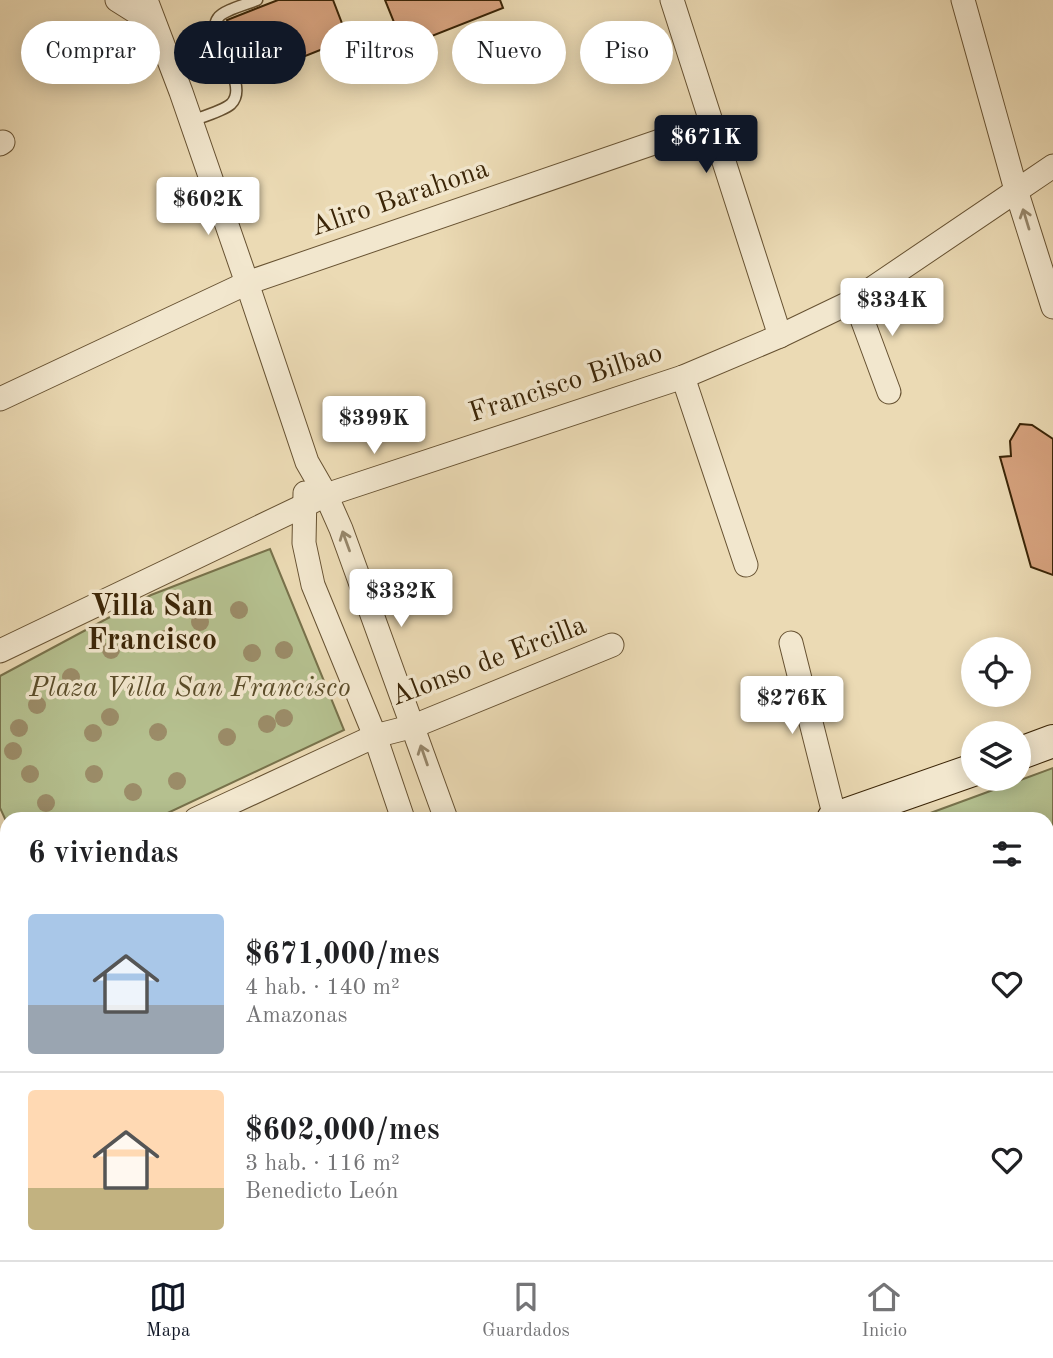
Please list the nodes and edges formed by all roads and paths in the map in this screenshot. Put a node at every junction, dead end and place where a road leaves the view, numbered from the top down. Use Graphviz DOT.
graph roads {
  1 [pos="117,0"];
  2 [pos="146,0"];
  3 [pos="257,0"];
  4 [pos="672,0"];
  5 [pos="963,0"];
  6 [pos="147,21"];
  7 [pos="154,21"];
  8 [pos="160,36"];
  9 [pos="191,121"];
  10 [pos="712,123"];
  11 [pos="1053,166"];
  12 [pos="1016,190"];
  13 [pos="247,283"];
  14 [pos="855,300"];
  15 [pos="1053,307"];
  16 [pos="779,337"];
  17 [pos="682,377"];
  18 [pos="889,392"];
  19 [pos="0,399"];
  20 [pos="307,462"];
  21 [pos="326,495"];
  22 [pos="305,505"];
  23 [pos="746,565"];
  24 [pos="791,643"];
  25 [pos="612,645"];
  26 [pos="0,651"];
  27 [pos="414,726"];
  28 [pos="375,736"];
  29 [pos="1053,741"];
  30 [pos="1031,749"];
  31 [pos="961,774"];
  32 [pos="898,796"];
  33 [pos="211,812"];
  34 [pos="401,812"];
  35 [pos="444,812"];
  36 [pos="832,812"];
  37 [pos="853,812"];
  38 [pos="883,812"];
  1 -- 6 [label="street"];
  2 -- 7 [label="street"];
  3 -- 9 [label="lane"];
  4 -- 10 [label="street"];
  5 -- 12 [label="street"];
  8 -- 9 [label="street"];
  9 -- 13 [label="street"];
  10 -- 13 [label="street, Aliro Barahona"];
  10 -- 16 [label="street"];
  11 -- 12 [label="street, Francisco Bilbao"];
  12 -- 14 [label="street, Francisco Bilbao"];
  15 -- 12 [label="street, one-way"];
  13 -- 19 [label="street, Aliro Barahona"];
  13 -- 20 [label="street"];
  14 -- 16 [label="street, Francisco Bilbao"];
  14 -- 18 [label="street"];
  16 -- 17 [label="street, Francisco Bilbao"];
  17 -- 21 [label="street, Francisco Bilbao"];
  17 -- 23 [label="street"];
  20 -- 21 [label="street"];
  20 -- 22 [label="street"];
  21 -- 22 [label="street, Francisco Bilbao"];
  27 -- 21 [label="street, one-way"];
  22 -- 26 [label="street, Francisco Bilbao"];
  22 -- 28 [label="street"];
  24 -- 36 [label="street"];
  25 -- 27 [label="street, Alonso de Ercilla"];
  27 -- 28 [label="street, Alonso de Ercilla"];
  35 -- 27 [label="street, one-way"];
  28 -- 33 [label="street, Alonso de Ercilla"];
  28 -- 34 [label="street"];
  29 -- 30 [label="main road"];
  31 -- 32 [label="main road"];
  32 -- 37 [label="main road"];
  32 -- 38 [label="main road"];
}
